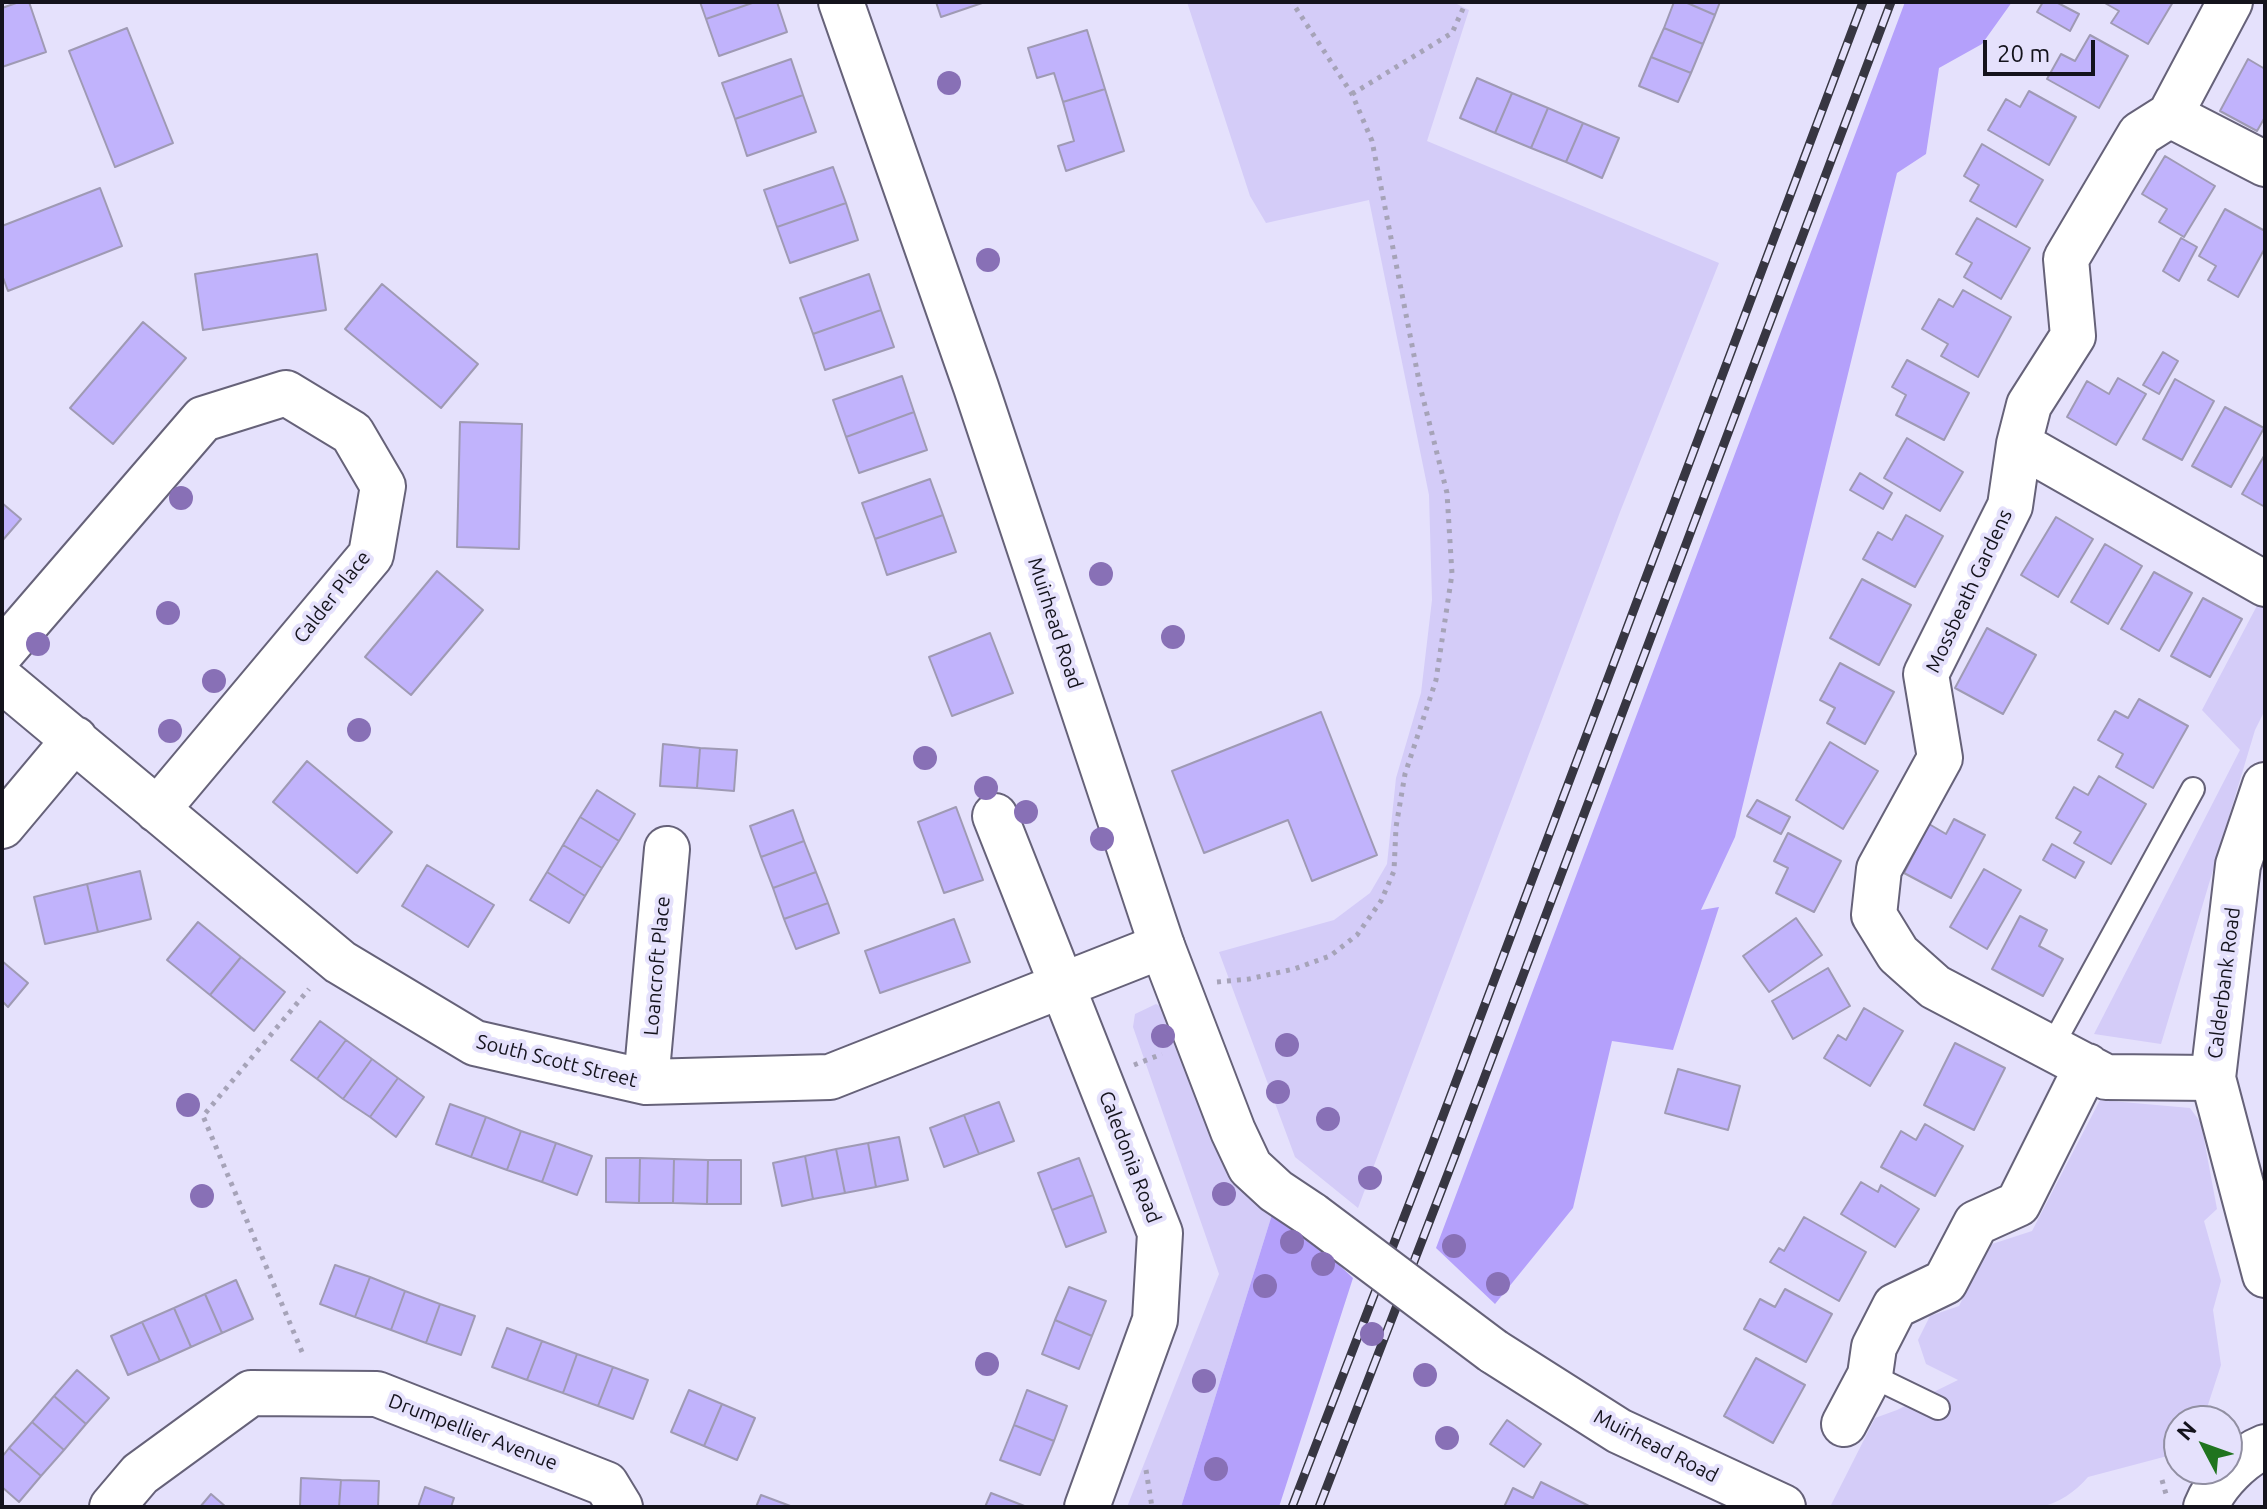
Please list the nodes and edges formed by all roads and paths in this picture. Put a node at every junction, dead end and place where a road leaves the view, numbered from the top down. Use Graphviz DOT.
graph roads {
  1 [pos="841,2"];
  2 [pos="1292,2"];
  3 [pos="1466,2"];
  4 [pos="2230,2"];
  5 [pos="1352,94"];
  6 [pos="2170,115"];
  7 [pos="2265,164"];
  8 [pos="2019,444"];
  9 [pos="2265,584"];
  10 [pos="2,652"];
  11 [pos="2,680"];
  12 [pos="75,739"];
  13 [pos="2265,785"];
  14 [pos="2193,789"];
  15 [pos="157,810"];
  16 [pos="995,816"];
  17 [pos="2,826"];
  18 [pos="667,849"];
  19 [pos="1162,946"];
  20 [pos="315,982"];
  21 [pos="1063,986"];
  22 [pos="1178,987"];
  23 [pos="1199,1038"];
  24 [pos="2069,1057"];
  25 [pos="2213,1078"];
  26 [pos="1100,1080"];
  27 [pos="646,1082"];
  28 [pos="2256,1209"];
  29 [pos="2265,1275"];
  30 [pos="1870,1375"];
  31 [pos="319,1394"];
  32 [pos="1938,1408"];
  33 [pos="1844,1424"];
  34 [pos="2265,1447"];
  35 [pos="112,1507"];
  36 [pos="620,1507"];
  37 [pos="1087,1507"];
  38 [pos="1783,1507"];
  39 [pos="2206,1507"];
  1 -- 19 [label="street, Muirhead Road"];
  2 -- 5 [label="path"];
  3 -- 5 [label="path"];
  4 -- 6 [label="street, Mossbeath Gardens"];
  5 -- 22 [label="path"];
  6 -- 7 [label="street"];
  6 -- 8 [label="street, Mossbeath Gardens"];
  8 -- 9 [label="street"];
  8 -- 24 [label="street, Mossbeath Gardens"];
  10 -- 15 [label="street, Calder Place"];
  11 -- 12 [label="street, South Scott Street"];
  12 -- 15 [label="street, South Scott Street"];
  12 -- 17 [label="street"];
  13 -- 25 [label="street, Calderbank Road"];
  14 -- 24 [label="lane"];
  15 -- 27 [label="street, South Scott Street"];
  16 -- 21 [label="street, Caledonia Road"];
  18 -- 27 [label="street, Loancroft Place"];
  19 -- 21 [label="street, South Scott Street"];
  19 -- 22 [label="street, Muirhead Road"];
  20 -- 31 [label="path"];
  21 -- 26 [label="street, Caledonia Road"];
  21 -- 27 [label="street, South Scott Street"];
  22 -- 23 [label="street, Muirhead Road"];
  23 -- 26 [label="path"];
  23 -- 38 [label="street, Muirhead Road, bridge"];
  24 -- 25 [label="street, Mossbeath Gardens"];
  24 -- 30 [label="street"];
  25 -- 28 [label="street, Calderbank Road"];
  26 -- 37 [label="street, Caledonia Road"];
  28 -- 29 [label="street, Calderbank Road"];
  30 -- 32 [label="lane"];
  30 -- 33 [label="street"];
  31 -- 35 [label="street, Drumpellier Avenue"];
  31 -- 36 [label="street, Drumpellier Avenue"];
  34 -- 39 [label="street"];
}
